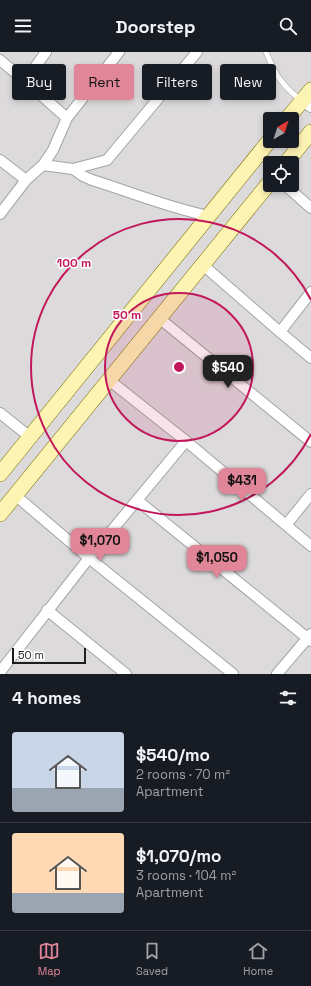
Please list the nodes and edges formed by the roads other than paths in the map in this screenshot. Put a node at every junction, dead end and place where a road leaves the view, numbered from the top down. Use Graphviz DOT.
graph roads {
  1 [pos="46,52"];
  2 [pos="119,52"];
  3 [pos="266,52"];
  4 [pos="195,53"];
  5 [pos="0,60"];
  6 [pos="37,64"];
  7 [pos="12,70"];
  8 [pos="308,99"];
  9 [pos="46,100"];
  10 [pos="294,112"];
  11 [pos="67,118"];
  12 [pos="311,132"];
  13 [pos="264,148"];
  14 [pos="292,156"];
  15 [pos="0,160"];
  16 [pos="43,165"];
  17 [pos="73,170"];
  18 [pos="26,180"];
  19 [pos="263,191"];
  20 [pos="293,192"];
  21 [pos="311,208"];
  22 [pos="0,214"];
  23 [pos="209,216"];
  24 [pos="203,265"];
  25 [pos="311,292"];
  26 [pos="159,318"];
  27 [pos="280,332"];
  28 [pos="311,358"];
  29 [pos="109,380"];
  30 [pos="0,413"];
  31 [pos="30,437"];
  32 [pos="186,441"];
  33 [pos="311,442"];
  34 [pos="0,474"];
  35 [pos="311,494"];
  36 [pos="15,495"];
  37 [pos="137,500"];
  38 [pos="0,514"];
  39 [pos="286,525"];
  40 [pos="311,546"];
  41 [pos="90,558"];
  42 [pos="47,610"];
  43 [pos="310,638"];
  44 [pos="0,672"];
  45 [pos="126,674"];
  46 [pos="233,674"];
  47 [pos="278,674"];
  1 -- 6 [label="street"];
  2 -- 11 [label="street"];
  3 -- 8 [label="lane"];
  4 -- 17 [label="street"];
  5 -- 7 [label="street"];
  8 -- 10 [label="main road"];
  9 -- 11 [label="street"];
  11 -- 16 [label="street"];
  12 -- 14 [label="main road"];
  13 -- 23 [label="main road"];
  15 -- 18 [label="street"];
  16 -- 17 [label="street"];
  16 -- 18 [label="street"];
  17 -- 23 [label="street"];
  18 -- 22 [label="street"];
  19 -- 24 [label="main road"];
  20 -- 21 [label="street"];
  23 -- 31 [label="main road"];
  24 -- 26 [label="main road"];
  24 -- 27 [label="street"];
  25 -- 27 [label="street"];
  26 -- 29 [label="main road"];
  26 -- 33 [label="street"];
  27 -- 28 [label="street"];
  29 -- 32 [label="street"];
  29 -- 36 [label="main road"];
  30 -- 31 [label="street"];
  31 -- 34 [label="main road"];
  32 -- 37 [label="street"];
  32 -- 39 [label="street"];
  35 -- 39 [label="street"];
  36 -- 38 [label="main road"];
  36 -- 41 [label="street"];
  37 -- 41 [label="street"];
  37 -- 43 [label="street"];
  39 -- 40 [label="street"];
  41 -- 42 [label="street"];
  41 -- 46 [label="street"];
  42 -- 44 [label="street"];
  42 -- 45 [label="street"];
  43 -- 47 [label="street"];
}
